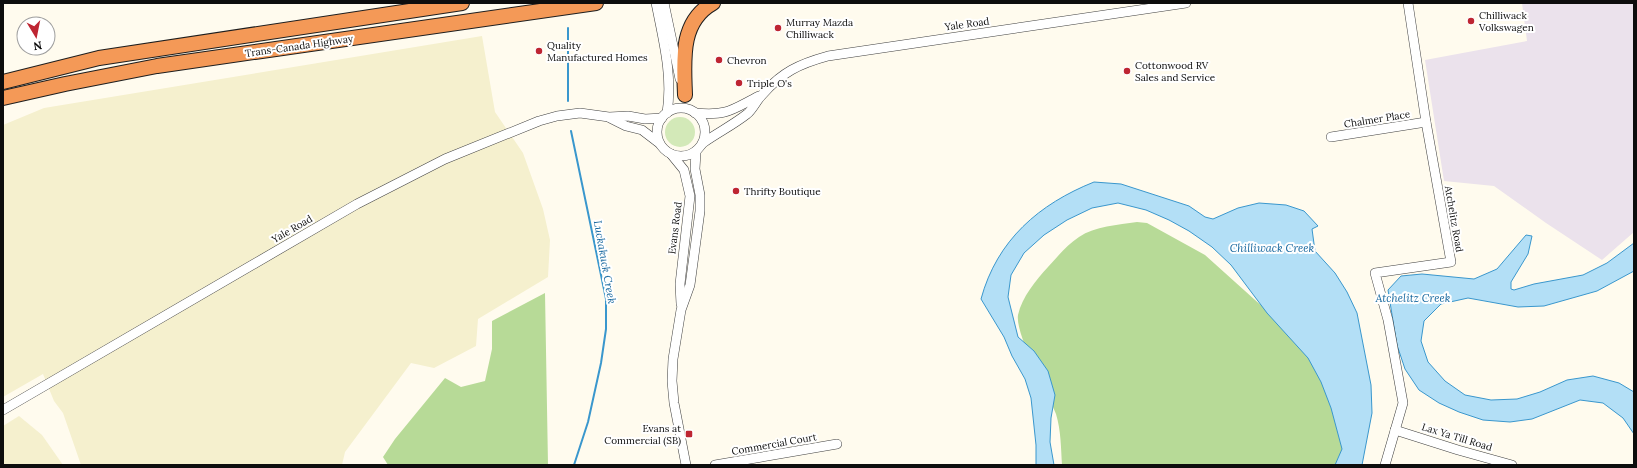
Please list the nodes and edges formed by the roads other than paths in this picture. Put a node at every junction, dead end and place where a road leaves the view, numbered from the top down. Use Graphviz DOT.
graph roads {
  1 [pos="462,3"];
  2 [pos="596,3"];
  3 [pos="656,3"];
  4 [pos="664,3"];
  5 [pos="713,3"];
  6 [pos="1186,3"];
  7 [pos="1408,3"];
  8 [pos="663,21"];
  9 [pos="60,67"];
  10 [pos="3,79"];
  11 [pos="3,82"];
  12 [pos="36,90"];
  13 [pos="762,94"];
  14 [pos="685,95"];
  15 [pos="3,98"];
  16 [pos="3,103"];
  17 [pos="695,113"];
  18 [pos="664,115"];
  19 [pos="609,117"];
  20 [pos="1426,122"];
  21 [pos="1331,137"];
  22 [pos="659,142"];
  23 [pos="703,143"];
  24 [pos="696,152"];
  25 [pos="671,154"];
  26 [pos="681,310"];
  27 [pos="3,410"];
  28 [pos="1395,430"];
  29 [pos="837,444"];
  30 [pos="686,465"];
  31 [pos="715,465"];
  32 [pos="1385,465"];
  33 [pos="1512,465"];
  1 -- 9 [label="highway, Trans-Canada Highway"];
  2 -- 12 [label="highway, Trans-Canada Highway"];
  3 -- 8 [label="street"];
  4 -- 8 [label="street"];
  5 -- 14 [label="highway"];
  6 -- 13 [label="street, Yale Road"];
  7 -- 20 [label="street, Atchelitz Road"];
  8 -- 14 [label="street"];
  8 -- 18 [label="street"];
  9 -- 10 [label="highway"];
  9 -- 11 [label="highway, Trans-Canada Highway"];
  12 -- 15 [label="highway, Trans-Canada Highway"];
  12 -- 16 [label="highway"];
  13 -- 17 [label="street, Yale Road"];
  13 -- 23 [label="street, Yale Road"];
  14 -- 17 [label="street"];
  17 -- 18 [label="street"];
  17 -- 23 [label="street"];
  18 -- 19 [label="street, Yale Road"];
  18 -- 22 [label="street"];
  19 -- 22 [label="street, Yale Road"];
  19 -- 27 [label="street, Yale Road"];
  20 -- 21 [label="street, Chalmer Place"];
  20 -- 28 [label="street, Atchelitz Road"];
  22 -- 25 [label="street"];
  23 -- 24 [label="street"];
  24 -- 25 [label="street"];
  24 -- 26 [label="street, Evans Road"];
  25 -- 26 [label="street, Evans Road"];
  26 -- 30 [label="street, Evans Road"];
  28 -- 32 [label="street, Atchelitz Road"];
  28 -- 33 [label="street, Lax Ya Till Road"];
  29 -- 31 [label="street, Commercial Court"];
}
